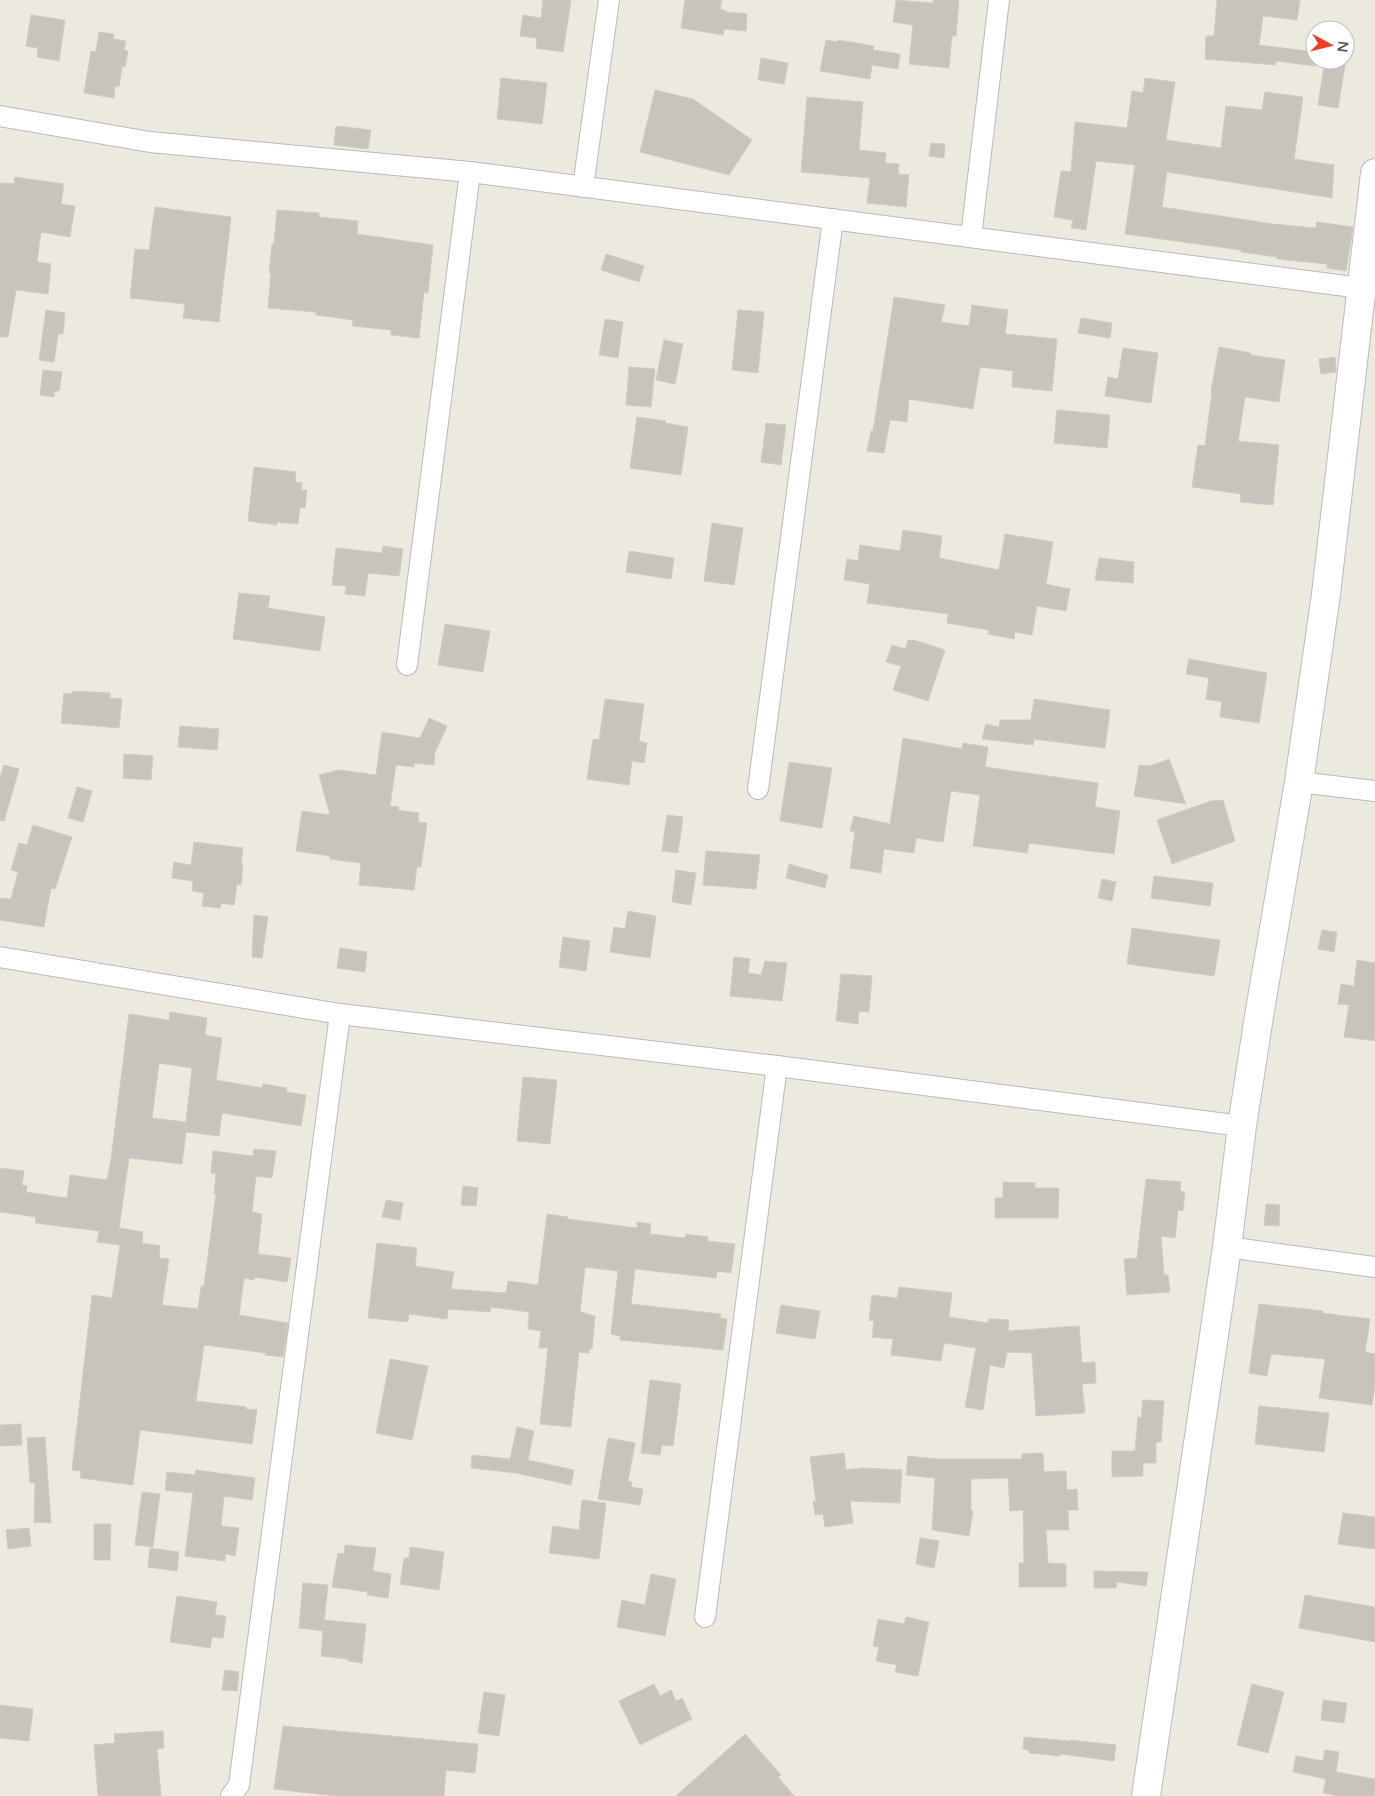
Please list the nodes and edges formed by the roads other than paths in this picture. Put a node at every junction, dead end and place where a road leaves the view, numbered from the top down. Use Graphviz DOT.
graph roads {
  1 [pos="609,0"];
  2 [pos="999,0"];
  3 [pos="0,116"];
  4 [pos="470,172"];
  5 [pos="1375,173"];
  6 [pos="583,187"];
  7 [pos="833,219"];
  8 [pos="971,237"];
  9 [pos="1362,288"];
  10 [pos="407,665"];
  11 [pos="1299,782"];
  12 [pos="758,789"];
  13 [pos="1375,791"];
  14 [pos="0,957"];
  15 [pos="340,1014"];
  16 [pos="778,1066"];
  17 [pos="1242,1126"];
  18 [pos="1227,1247"];
  19 [pos="1375,1266"];
  20 [pos="705,1616"];
  21 [pos="231,1796"];
  22 [pos="1146,1796"];
  1 -- 6 [label="street"];
  2 -- 8 [label="street"];
  3 -- 4 [label="street"];
  4 -- 6 [label="street"];
  4 -- 10 [label="street"];
  5 -- 9 [label="street"];
  6 -- 7 [label="street"];
  7 -- 8 [label="street"];
  7 -- 12 [label="street"];
  8 -- 9 [label="street"];
  9 -- 11 [label="street"];
  11 -- 13 [label="street"];
  11 -- 17 [label="street"];
  14 -- 15 [label="street"];
  15 -- 16 [label="street"];
  15 -- 21 [label="street"];
  16 -- 17 [label="street"];
  16 -- 20 [label="street"];
  17 -- 18 [label="street"];
  18 -- 19 [label="street"];
  18 -- 22 [label="street"];
}
